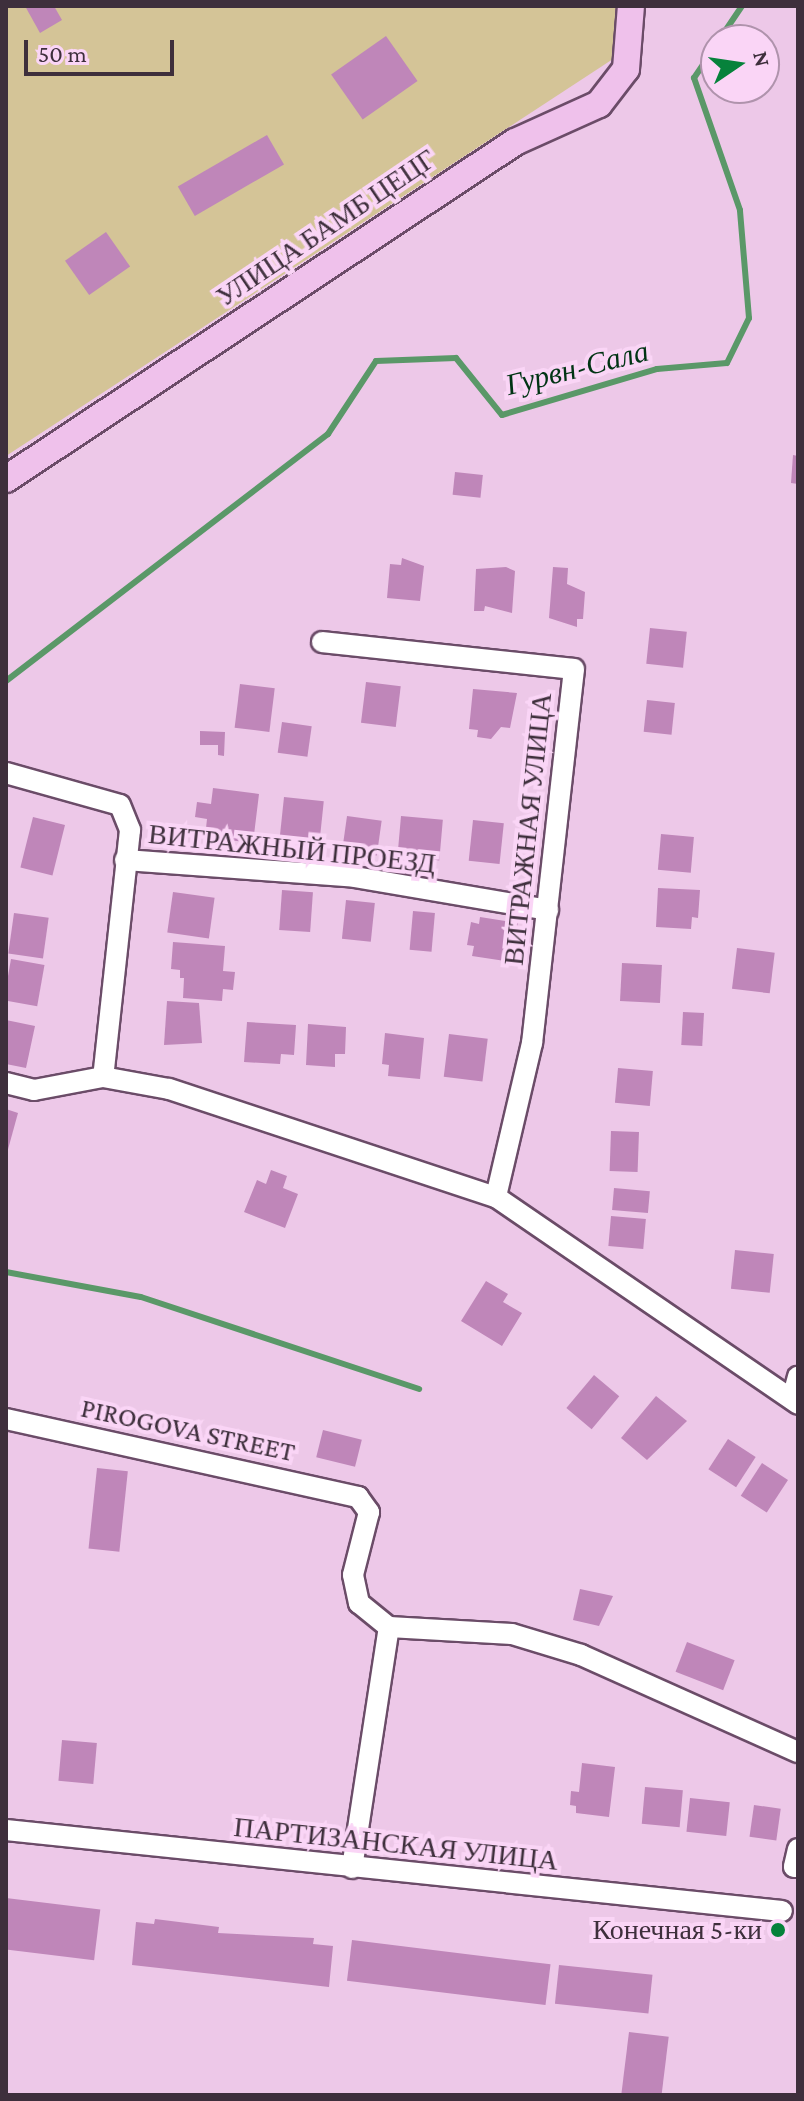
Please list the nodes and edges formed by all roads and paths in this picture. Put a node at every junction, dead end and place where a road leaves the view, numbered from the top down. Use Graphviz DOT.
graph roads {
  1 [pos="631,6"];
  2 [pos="6,479"];
  3 [pos="322,642"];
  4 [pos="6,773"];
  5 [pos="125,860"];
  6 [pos="548,910"];
  7 [pos="103,1077"];
  8 [pos="6,1083"];
  9 [pos="496,1197"];
  10 [pos="798,1377"];
  11 [pos="795,1401"];
  12 [pos="6,1419"];
  13 [pos="389,1627"];
  14 [pos="798,1752"];
  15 [pos="6,1830"];
  16 [pos="352,1868"];
  17 [pos="782,1911"];
  1 -- 2 [label="main road, УЛИЦА БАМБ ЦЕЦГ"];
  3 -- 6 [label="street, ВИТРАЖНАЯ УЛИЦА"];
  4 -- 5 [label="street"];
  5 -- 6 [label="street, ВИТРАЖНЫЙ ПРОЕЗД"];
  5 -- 7 [label="street"];
  6 -- 9 [label="street, ВИТРАЖНАЯ УЛИЦА"];
  7 -- 8 [label="street"];
  7 -- 9 [label="street"];
  9 -- 11 [label="street"];
  10 -- 11 [label="street"];
  12 -- 13 [label="street, PIROGOVA STREET"];
  13 -- 14 [label="street"];
  13 -- 16 [label="street"];
  15 -- 16 [label="street, ПАРТИЗАНСКАЯ УЛИЦА"];
  16 -- 17 [label="street, ПАРТИЗАНСКАЯ УЛИЦА"];
}
